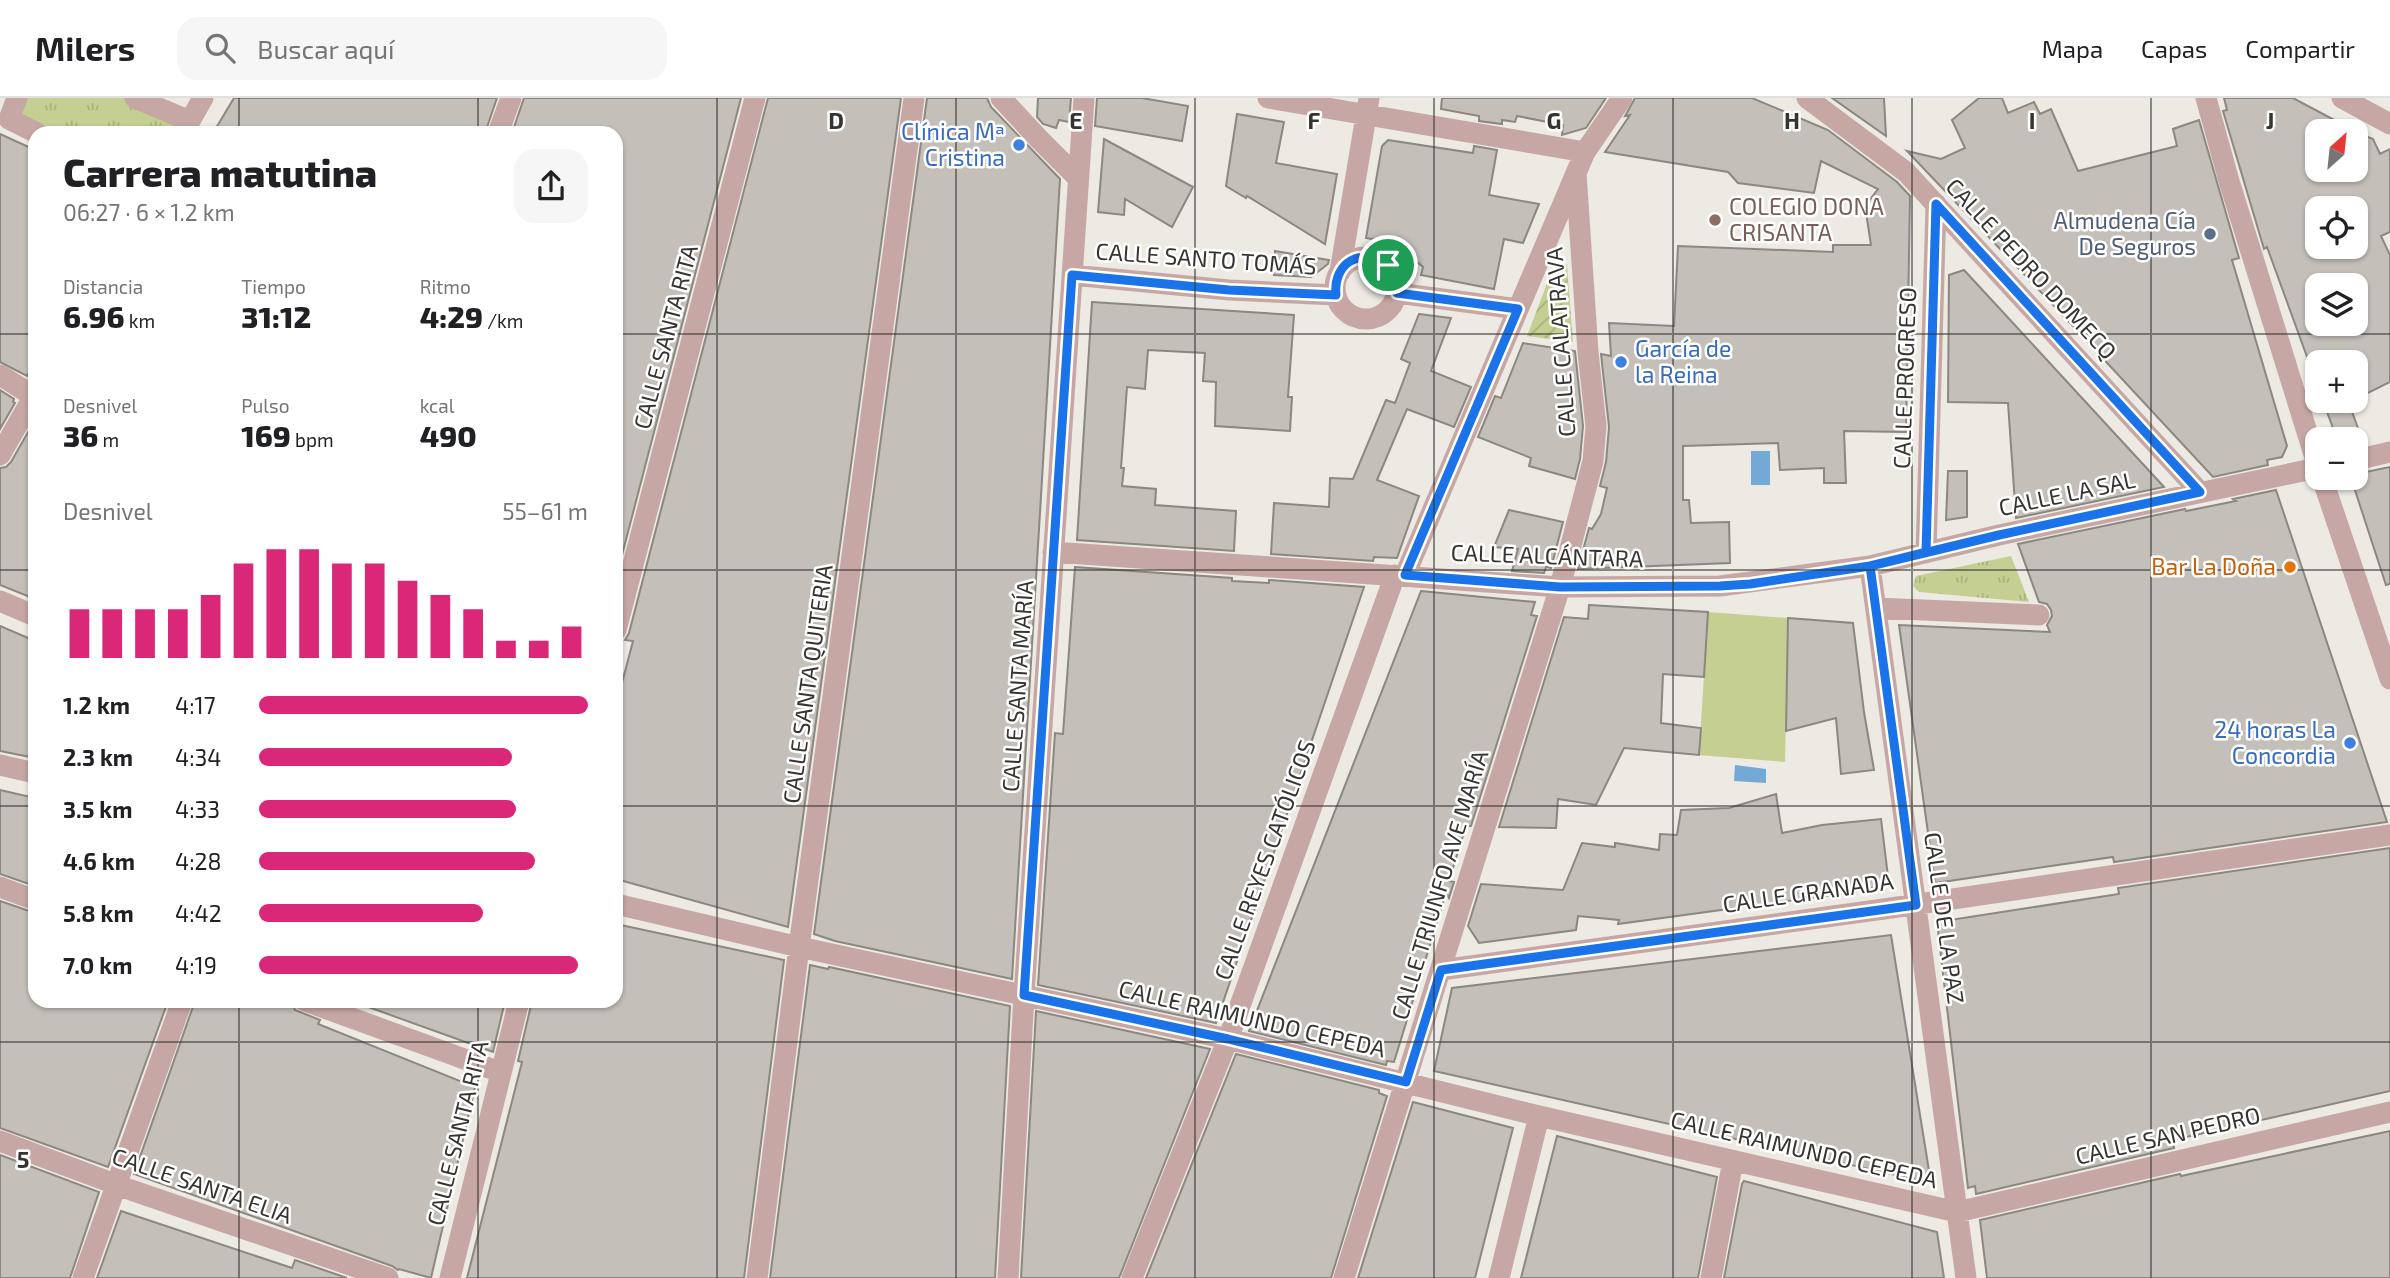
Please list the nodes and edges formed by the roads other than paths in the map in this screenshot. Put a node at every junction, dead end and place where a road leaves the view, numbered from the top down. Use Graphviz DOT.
graph roads {
  1 [pos="17,98"];
  2 [pos="135,98"];
  3 [pos="203,98"];
  4 [pos="511,98"];
  5 [pos="755,98"];
  6 [pos="914,98"];
  7 [pos="1001,98"];
  8 [pos="1084,98"];
  9 [pos="1268,98"];
  10 [pos="1622,98"];
  11 [pos="1807,98"];
  12 [pos="2206,98"];
  13 [pos="2342,98"];
  14 [pos="1368,107"];
  15 [pos="2390,124"];
  16 [pos="184,126"];
  17 [pos="187,126"];
  18 [pos="501,126"];
  19 [pos="28,128"];
  20 [pos="1585,152"];
  21 [pos="1576,173"];
  22 [pos="1078,178"];
  23 [pos="1936,204"];
  24 [pos="1340,272"];
  25 [pos="1072,275"];
  26 [pos="1397,293"];
  27 [pos="1336,295"];
  28 [pos="1518,309"];
  29 [pos="0,375"];
  30 [pos="28,392"];
  31 [pos="28,408"];
  32 [pos="2305,427"];
  33 [pos="2390,452"];
  34 [pos="0,456"];
  35 [pos="2368,457"];
  36 [pos="2305,469"];
  37 [pos="2326,490"];
  38 [pos="2200,492"];
  39 [pos="1053,552"];
  40 [pos="1926,552"];
  41 [pos="1870,566"];
  42 [pos="1400,575"];
  43 [pos="1560,587"];
  44 [pos="0,601"];
  45 [pos="623,603"];
  46 [pos="1876,608"];
  47 [pos="28,613"];
  48 [pos="2039,615"];
  49 [pos="2390,680"];
  50 [pos="0,765"];
  51 [pos="28,771"];
  52 [pos="2390,835"];
  53 [pos="0,887"];
  54 [pos="28,897"];
  55 [pos="1916,905"];
  56 [pos="623,906"];
  57 [pos="799,947"];
  58 [pos="1441,970"];
  59 [pos="1024,995"];
  60 [pos="180,1008"];
  61 [pos="325,1008"];
  62 [pos="517,1008"];
  63 [pos="1228,1039"];
  64 [pos="500,1072"];
  65 [pos="1406,1082"];
  66 [pos="2390,1112"];
  67 [pos="1539,1116"];
  68 [pos="0,1141"];
  69 [pos="1733,1161"];
  70 [pos="117,1184"];
  71 [pos="1957,1212"];
  72 [pos="83,1278"];
  73 [pos="388,1278"];
  74 [pos="450,1278"];
  75 [pos="757,1278"];
  76 [pos="1008,1278"];
  77 [pos="1132,1278"];
  78 [pos="1344,1278"];
  79 [pos="1499,1278"];
  80 [pos="1711,1278"];
  81 [pos="1966,1278"];
  1 -- 19 [label="street"];
  2 -- 16 [label="street"];
  3 -- 17 [label="street"];
  4 -- 18 [label="street"];
  5 -- 45 [label="street, CALLE SANTA RITA"];
  6 -- 57 [label="street, CALLE SANTA QUITERIA"];
  7 -- 22 [label="street"];
  8 -- 22 [label="street, CALLE SANTA MARÍA"];
  9 -- 14 [label="street"];
  10 -- 20 [label="street, CALLE REYES CATÓLICOS"];
  11 -- 23 [label="street, CALLE PEDRO DOMECQ"];
  12 -- 32 [label="street"];
  13 -- 15 [label="street"];
  14 -- 20 [label="street"];
  14 -- 24 [label="street"];
  20 -- 21 [label="street, CALLE REYES CATÓLICOS"];
  21 -- 28 [label="street, CALLE REYES CATÓLICOS"];
  21 -- 43 [label="street, CALLE CALATRAVA"];
  22 -- 25 [label="street, CALLE SANTA MARÍA"];
  23 -- 38 [label="street, CALLE PEDRO DOMECQ"];
  23 -- 40 [label="street, CALLE PROGRESO"];
  24 -- 26 [label="street"];
  24 -- 27 [label="street"];
  25 -- 27 [label="street, CALLE SANTO TOMÁS"];
  25 -- 39 [label="street, CALLE SANTA MARÍA"];
  26 -- 27 [label="street"];
  26 -- 28 [label="street"];
  28 -- 42 [label="street, CALLE REYES CATÓLICOS"];
  29 -- 30 [label="street"];
  31 -- 34 [label="street"];
  33 -- 35 [label="street"];
  36 -- 38 [label="street, CALLE LA SAL"];
  37 -- 49 [label="street"];
  38 -- 40 [label="street, CALLE LA SAL"];
  39 -- 42 [label="street, CALLE ALCÁNTARA"];
  39 -- 59 [label="street, CALLE SANTA MARÍA"];
  40 -- 41 [label="street, CALLE LA SAL"];
  41 -- 43 [label="street, CALLE ALCÁNTARA"];
  41 -- 46 [label="street, CALLE DE LA PAZ"];
  42 -- 43 [label="street, CALLE ALCÁNTARA"];
  42 -- 63 [label="street, CALLE REYES CATÓLICOS"];
  43 -- 58 [label="street, CALLE TRIUNFO AVE MARÍA"];
  44 -- 47 [label="street"];
  46 -- 48 [label="street"];
  46 -- 55 [label="street, CALLE DE LA PAZ"];
  50 -- 51 [label="street"];
  52 -- 55 [label="street, CALLE GRANADA"];
  53 -- 54 [label="street"];
  55 -- 58 [label="street, CALLE GRANADA"];
  55 -- 71 [label="street, CALLE DE LA PAZ"];
  56 -- 57 [label="street, CALLE RAIMUNDO CEPEDA"];
  57 -- 59 [label="street, CALLE RAIMUNDO CEPEDA"];
  57 -- 75 [label="street, CALLE SANTA QUITERIA"];
  58 -- 65 [label="street, CALLE TRIUNFO AVE MARÍA"];
  59 -- 63 [label="street, CALLE RAIMUNDO CEPEDA"];
  59 -- 76 [label="street, CALLE SANTA MARÍA"];
  60 -- 70 [label="street"];
  61 -- 64 [label="street"];
  62 -- 64 [label="street, CALLE SANTA RITA"];
  63 -- 65 [label="street, CALLE RAIMUNDO CEPEDA"];
  63 -- 77 [label="street, CALLE REYES CATÓLICOS"];
  64 -- 74 [label="street, CALLE SANTA RITA"];
  65 -- 67 [label="street, CALLE RAIMUNDO CEPEDA"];
  65 -- 78 [label="street, CALLE TRIUNFO AVE MARÍA"];
  66 -- 71 [label="street, CALLE SAN PEDRO"];
  67 -- 69 [label="street, CALLE RAIMUNDO CEPEDA"];
  67 -- 79 [label="street"];
  68 -- 70 [label="street, CALLE SANTA ELIA"];
  69 -- 71 [label="street, CALLE RAIMUNDO CEPEDA"];
  69 -- 80 [label="street"];
  70 -- 72 [label="street"];
  70 -- 73 [label="street, CALLE SANTA ELIA"];
  71 -- 81 [label="street, CALLE DE LA PAZ"];
}
